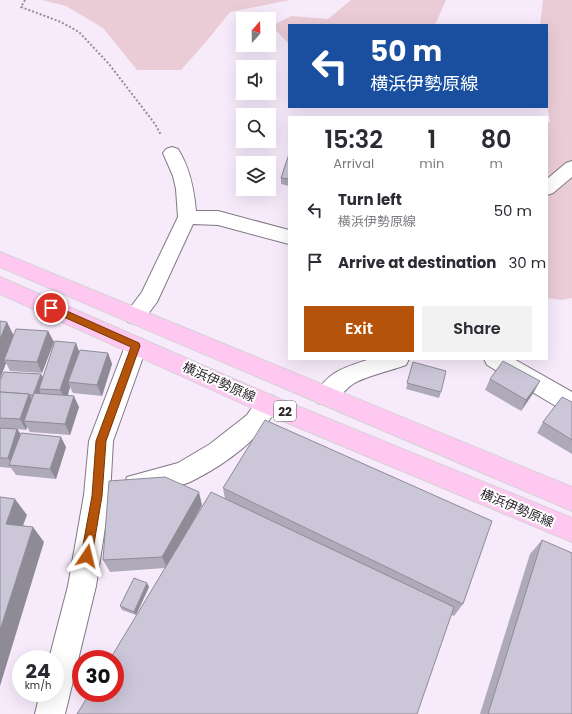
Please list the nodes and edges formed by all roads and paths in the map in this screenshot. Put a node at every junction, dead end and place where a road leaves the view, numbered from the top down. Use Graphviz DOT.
graph roads {
  1 [pos="25,0"];
  2 [pos="172,154"];
  3 [pos="572,167"];
  4 [pos="548,188"];
  5 [pos="187,217"];
  6 [pos="288,238"];
  7 [pos="0,259"];
  8 [pos="0,285"];
  9 [pos="135,316"];
  10 [pos="136,346"];
  11 [pos="395,360"];
  12 [pos="497,360"];
  13 [pos="326,396"];
  14 [pos="267,404"];
  15 [pos="572,404"];
  16 [pos="97,496"];
  17 [pos="572,499"];
  18 [pos="572,530"];
  19 [pos="50,714"];
  1 -- 2 [label="path"];
  2 -- 5 [label="street"];
  3 -- 4 [label="street"];
  5 -- 6 [label="street"];
  5 -- 9 [label="street"];
  7 -- 9 [label="main road, 22"];
  8 -- 10 [label="main road, 横浜伊勢原線 / 22"];
  9 -- 13 [label="main road, 22"];
  10 -- 14 [label="main road, 横浜伊勢原線 / 22"];
  10 -- 16 [label="street"];
  11 -- 13 [label="street"];
  12 -- 15 [label="street"];
  13 -- 17 [label="main road, 22"];
  14 -- 16 [label="street"];
  14 -- 18 [label="main road, 横浜伊勢原線 / 22"];
  16 -- 19 [label="street"];
}
